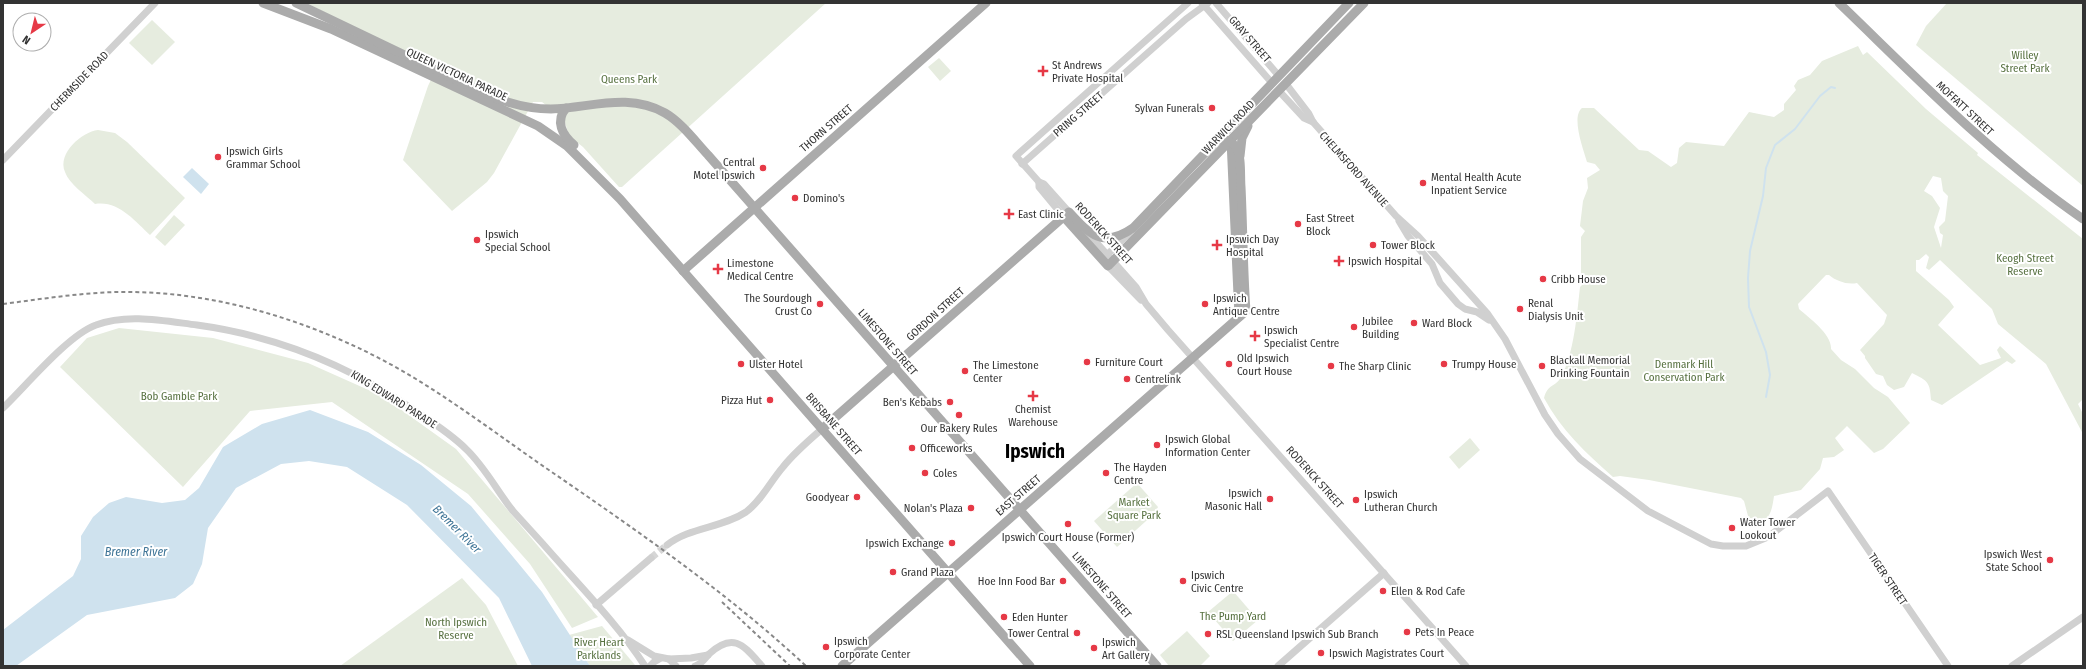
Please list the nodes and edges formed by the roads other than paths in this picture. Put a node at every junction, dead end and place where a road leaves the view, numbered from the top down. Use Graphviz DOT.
graph roads {
  1 [pos="155,3"];
  2 [pos="296,3"];
  3 [pos="986,3"];
  4 [pos="1188,3"];
  5 [pos="1216,3"];
  6 [pos="1349,3"];
  7 [pos="1364,3"];
  8 [pos="1839,3"];
  9 [pos="266,4"];
  10 [pos="1205,4"];
  11 [pos="1263,57"];
  12 [pos="1255,63"];
  13 [pos="1279,76"];
  14 [pos="1272,83"];
  15 [pos="1282,87"];
  16 [pos="566,108"];
  17 [pos="1253,118"];
  18 [pos="1237,120"];
  19 [pos="1230,141"];
  20 [pos="1215,142"];
  21 [pos="1016,156"];
  22 [pos="3,160"];
  23 [pos="1239,161"];
  24 [pos="1210,163"];
  25 [pos="1022,164"];
  26 [pos="590,167"];
  27 [pos="1232,171"];
  28 [pos="620,199"];
  29 [pos="754,208"];
  30 [pos="1150,210"];
  31 [pos="1066,214"];
  32 [pos="1157,217"];
  33 [pos="1398,217"];
  34 [pos="2083,219"];
  35 [pos="1083,227"];
  36 [pos="1133,228"];
  37 [pos="1108,261"];
  38 [pos="1445,266"];
  39 [pos="683,270"];
  40 [pos="1437,276"];
  41 [pos="1469,294"];
  42 [pos="1464,308"];
  43 [pos="1243,314"];
  44 [pos="1494,324"];
  45 [pos="1192,358"];
  46 [pos="894,366"];
  47 [pos="3,408"];
  48 [pos="822,429"];
  49 [pos="1828,491"];
  50 [pos="1020,510"];
  51 [pos="667,545"];
  52 [pos="651,558"];
  53 [pos="948,573"];
  54 [pos="1384,573"];
  55 [pos="596,605"];
  56 [pos="2083,617"];
  57 [pos="621,635"];
  58 [pos="709,655"];
  59 [pos="665,658"];
  60 [pos="645,666"];
  61 [pos="650,666"];
  62 [pos="676,666"];
  63 [pos="695,666"];
  64 [pos="762,666"];
  65 [pos="842,666"];
  66 [pos="1030,666"];
  67 [pos="1158,666"];
  68 [pos="1278,666"];
  69 [pos="1466,666"];
  70 [pos="1948,666"];
  71 [pos="2012,666"];
  1 -- 22 [label="street, CHERMSIDE ROAD"];
  2 -- 16 [label="main road, QUEEN VICTORIA PARADE"];
  3 -- 29 [label="main road, THORN STREET"];
  4 -- 21 [label="street, PRING STREET"];
  5 -- 11 [label="street, GRAY STREET"];
  6 -- 13 [label="main road, WARWICK ROAD"];
  7 -- 15 [label="main road, WARWICK ROAD"];
  8 -- 34 [label="main road, MOFFATT STREET"];
  9 -- 26 [label="main road, QUEEN VICTORIA PARADE"];
  10 -- 12 [label="street, GRAY STREET"];
  10 -- 25 [label="street, PRING STREET"];
  11 -- 12 [label="street"];
  11 -- 13 [label="street, GRAY STREET"];
  12 -- 14 [label="street, GRAY STREET"];
  13 -- 14 [label="main road, WARWICK ROAD"];
  13 -- 15 [label="main road, GRAY STREET"];
  14 -- 15 [label="main road, GRAY STREET"];
  14 -- 18 [label="main road, WARWICK ROAD"];
  15 -- 17 [label="main road, WARWICK ROAD"];
  15 -- 33 [label="street, CHELMSFORD AVENUE"];
  16 -- 26 [label="main road"];
  16 -- 29 [label="main road, LIMESTONE STREET"];
  17 -- 19 [label="main road, WARWICK ROAD"];
  17 -- 23 [label="main road"];
  18 -- 19 [label="main road"];
  18 -- 20 [label="main road, WARWICK ROAD"];
  19 -- 20 [label="main road"];
  19 -- 23 [label="main road"];
  19 -- 24 [label="main road, WARWICK ROAD"];
  19 -- 27 [label="main road"];
  20 -- 30 [label="main road, WARWICK ROAD"];
  21 -- 25 [label="street, RODERICK STREET"];
  23 -- 43 [label="main road"];
  24 -- 27 [label="main road"];
  24 -- 32 [label="main road, WARWICK ROAD"];
  25 -- 31 [label="street, RODERICK STREET"];
  26 -- 28 [label="main road, QUEEN VICTORIA PARADE"];
  27 -- 43 [label="main road"];
  28 -- 39 [label="main road, BRISBANE STREET"];
  29 -- 39 [label="main road, THORN STREET"];
  29 -- 46 [label="main road, LIMESTONE STREET"];
  30 -- 32 [label="main road"];
  30 -- 36 [label="main road, WARWICK ROAD"];
  31 -- 35 [label="main road, RODERICK STREET"];
  31 -- 37 [label="main road, RODERICK STREET"];
  31 -- 46 [label="main road, GORDON STREET"];
  32 -- 37 [label="main road, WARWICK ROAD"];
  33 -- 38 [label="street, CHELMSFORD AVENUE"];
  33 -- 40 [label="street, CHELMSFORD AVENUE"];
  35 -- 36 [label="main road"];
  35 -- 37 [label="street, RODERICK STREET"];
  36 -- 37 [label="street, WARWICK ROAD"];
  37 -- 45 [label="street, RODERICK STREET"];
  38 -- 40 [label="street"];
  38 -- 41 [label="street, CHELMSFORD AVENUE"];
  39 -- 48 [label="main road, BRISBANE STREET"];
  40 -- 42 [label="street, CHELMSFORD AVENUE"];
  41 -- 42 [label="street"];
  41 -- 44 [label="street, CHELMSFORD AVENUE"];
  42 -- 44 [label="street, CHELMSFORD AVENUE"];
  43 -- 45 [label="main road, EAST STREET"];
  44 -- 49 [label="street, CHELMSFORD AVENUE"];
  45 -- 50 [label="main road, EAST STREET"];
  45 -- 54 [label="street, RODERICK STREET"];
  46 -- 48 [label="main road, GORDON STREET"];
  46 -- 50 [label="main road, LIMESTONE STREET"];
  47 -- 55 [label="street, KING EDWARD PARADE"];
  48 -- 51 [label="street, GORDON STREET"];
  48 -- 53 [label="main road, BRISBANE STREET"];
  49 -- 70 [label="street, TIGER STREET"];
  50 -- 53 [label="main road, EAST STREET"];
  50 -- 67 [label="main road, LIMESTONE STREET"];
  52 -- 55 [label="street"];
  53 -- 65 [label="main road, EAST STREET"];
  53 -- 66 [label="main road, BRISBANE STREET"];
  54 -- 68 [label="street"];
  54 -- 69 [label="street, RODERICK STREET"];
  55 -- 57 [label="street, KING EDWARD PARADE"];
  56 -- 71 [label="street"];
  57 -- 59 [label="street"];
  57 -- 60 [label="street"];
  58 -- 59 [label="street"];
  58 -- 63 [label="street"];
  58 -- 64 [label="street"];
  59 -- 61 [label="street"];
  59 -- 62 [label="street"];
}
